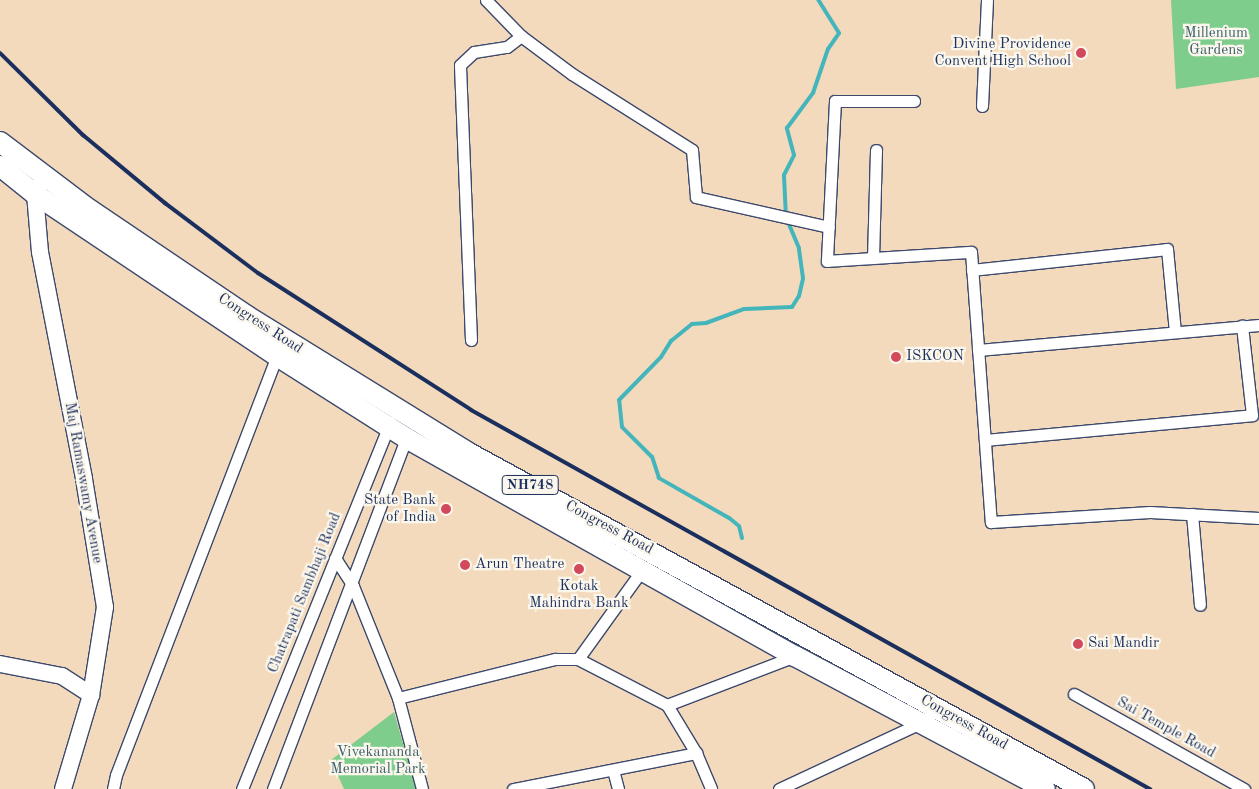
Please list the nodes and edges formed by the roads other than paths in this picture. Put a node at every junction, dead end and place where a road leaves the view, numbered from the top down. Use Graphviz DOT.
graph roads {
  1 [pos="486,0"];
  2 [pos="987,0"];
  3 [pos="521,36"];
  4 [pos="914,101"];
  5 [pos="982,106"];
  6 [pos="0,142"];
  7 [pos="876,150"];
  8 [pos="0,166"];
  9 [pos="39,185"];
  10 [pos="829,227"];
  11 [pos="874,258"];
  12 [pos="972,270"];
  13 [pos="1259,325"];
  14 [pos="1242,326"];
  15 [pos="1176,332"];
  16 [pos="471,340"];
  17 [pos="978,350"];
  18 [pos="277,356"];
  19 [pos="397,408"];
  20 [pos="414,419"];
  21 [pos="387,427"];
  22 [pos="406,438"];
  23 [pos="985,440"];
  24 [pos="1192,514"];
  25 [pos="1259,518"];
  26 [pos="335,558"];
  27 [pos="642,570"];
  28 [pos="352,586"];
  29 [pos="1200,605"];
  30 [pos="796,656"];
  31 [pos="578,659"];
  32 [pos="0,664"];
  33 [pos="1074,694"];
  34 [pos="91,695"];
  35 [pos="398,698"];
  36 [pos="667,705"];
  37 [pos="930,715"];
  38 [pos="696,752"];
  39 [pos="613,770"];
  40 [pos="1016,781"];
  41 [pos="792,787"];
  42 [pos="529,788"];
  43 [pos="63,789"];
  44 [pos="113,789"];
  45 [pos="242,789"];
  46 [pos="273,789"];
  47 [pos="422,789"];
  48 [pos="513,789"];
  49 [pos="618,789"];
  50 [pos="710,789"];
  51 [pos="779,789"];
  52 [pos="1045,789"];
  53 [pos="1084,789"];
  54 [pos="1244,789"];
  1 -- 3 [label="street"];
  2 -- 5 [label="street"];
  3 -- 10 [label="street"];
  3 -- 16 [label="street"];
  4 -- 10 [label="street"];
  6 -- 9 [label="highway, Congress Road / NH748"];
  7 -- 11 [label="street"];
  8 -- 9 [label="highway, Congress Road / NH748"];
  9 -- 18 [label="highway, Congress Road / NH748"];
  9 -- 19 [label="highway, Congress Road / NH748"];
  9 -- 34 [label="street, Maj Ramaswamy Avenue"];
  10 -- 11 [label="street"];
  11 -- 12 [label="street"];
  12 -- 15 [label="street"];
  12 -- 17 [label="street"];
  13 -- 14 [label="street"];
  14 -- 15 [label="street"];
  14 -- 23 [label="street"];
  15 -- 17 [label="street"];
  17 -- 23 [label="street"];
  18 -- 21 [label="highway, Congress Road / NH748"];
  18 -- 44 [label="street"];
  19 -- 20 [label="highway, Congress Road / NH748"];
  19 -- 21 [label="street, Chatrapati Sambhaji Road"];
  20 -- 22 [label="street"];
  20 -- 37 [label="highway, Congress Road / NH748"];
  21 -- 22 [label="highway, Congress Road / NH748"];
  21 -- 26 [label="street, Chatrapati Sambhaji Road"];
  22 -- 27 [label="highway, Congress Road / NH748"];
  22 -- 28 [label="street"];
  23 -- 24 [label="street"];
  24 -- 25 [label="street"];
  24 -- 29 [label="street"];
  26 -- 28 [label="street"];
  26 -- 45 [label="street, Chatrapati Sambhaji Road"];
  27 -- 30 [label="highway, Congress Road / NH748"];
  27 -- 31 [label="street"];
  28 -- 35 [label="street"];
  28 -- 46 [label="street"];
  30 -- 36 [label="street"];
  30 -- 37 [label="highway, Congress Road / NH748"];
  31 -- 35 [label="street"];
  31 -- 36 [label="street"];
  32 -- 34 [label="street"];
  33 -- 54 [label="street, Sai Temple Road"];
  34 -- 43 [label="street, Maj Ramaswamy Avenue"];
  35 -- 47 [label="street"];
  36 -- 38 [label="street"];
  37 -- 40 [label="highway, Congress Road / NH748"];
  37 -- 41 [label="street"];
  37 -- 53 [label="highway, Congress Road / NH748"];
  38 -- 39 [label="street"];
  38 -- 50 [label="street"];
  39 -- 42 [label="street"];
  39 -- 49 [label="street"];
  40 -- 52 [label="highway, Congress Road / NH748"];
  41 -- 51 [label="street"];
  42 -- 48 [label="street"];
}
